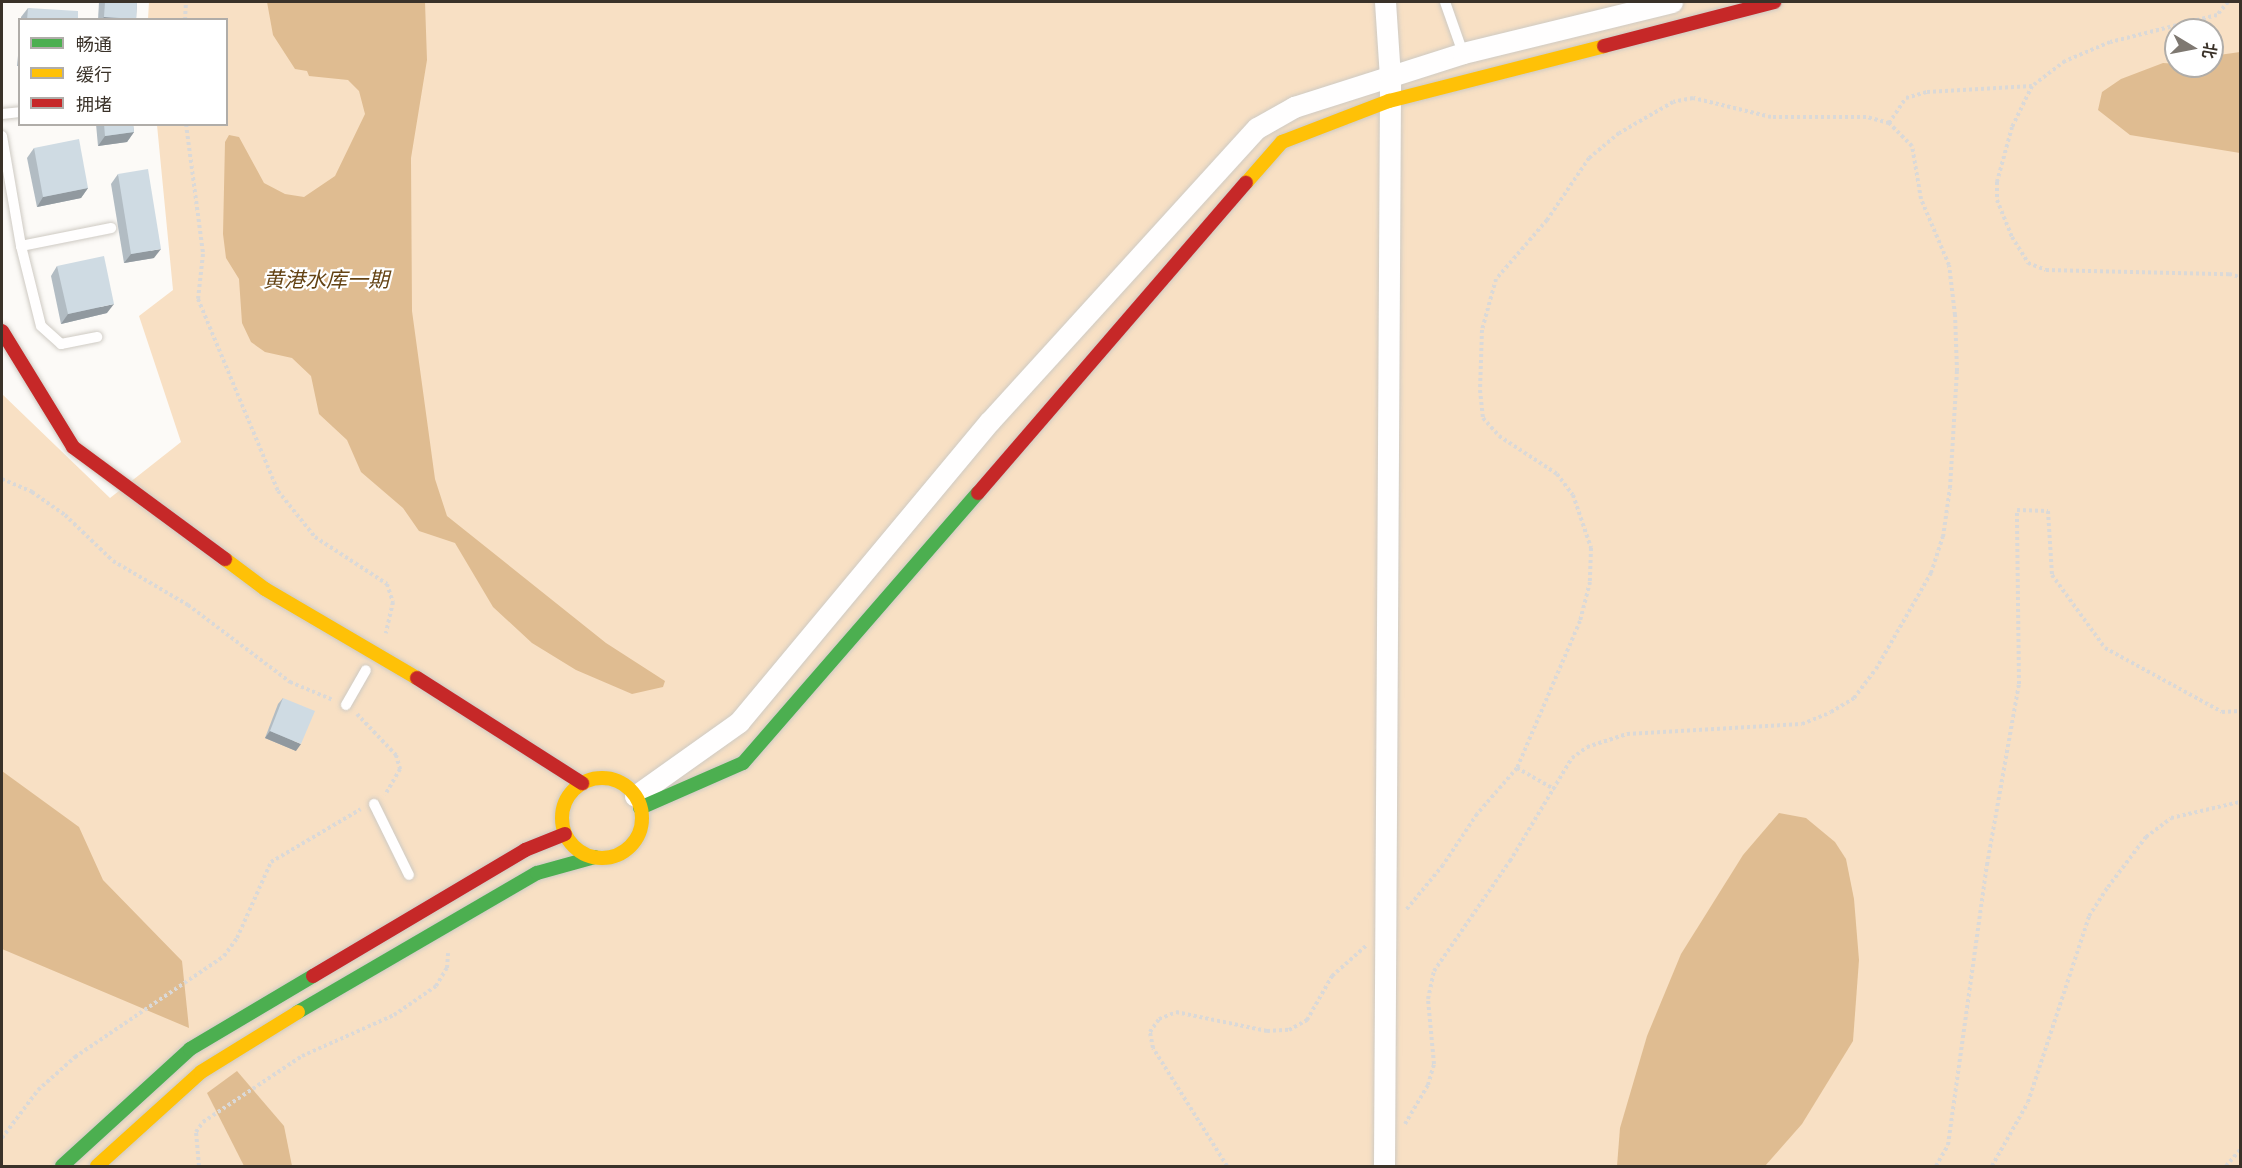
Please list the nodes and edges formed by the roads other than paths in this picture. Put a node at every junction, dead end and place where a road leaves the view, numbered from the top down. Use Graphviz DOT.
graph roads {
  1 [pos="1385,2"];
  2 [pos="1445,2"];
  3 [pos="1672,2"];
  4 [pos="1774,2"];
  5 [pos="1462,53"];
  6 [pos="1390,76"];
  7 [pos="1389,101"];
  8 [pos="18,112"];
  9 [pos="2,114"];
  10 [pos="2,136"];
  11 [pos="111,228"];
  12 [pos="21,246"];
  13 [pos="2,331"];
  14 [pos="97,337"];
  15 [pos="366,670"];
  16 [pos="346,705"];
  17 [pos="582,783"];
  18 [pos="638,802"];
  19 [pos="374,804"];
  20 [pos="565,834"];
  21 [pos="595,857"];
  22 [pos="409,875"];
  23 [pos="62,1167"];
  24 [pos="97,1167"];
  25 [pos="1384,1167"];
  1 -- 6 [label="street"];
  2 -- 5 [label="lane"];
  3 -- 5 [label="street"];
  4 -- 7 [label="street"];
  5 -- 6 [label="street"];
  6 -- 7 [label="street"];
  6 -- 18 [label="street"];
  7 -- 18 [label="street"];
  7 -- 25 [label="street"];
  8 -- 9 [label="lane"];
  10 -- 12 [label="lane"];
  11 -- 12 [label="lane"];
  12 -- 14 [label="lane"];
  13 -- 17 [label="street"];
  15 -- 16 [label="lane"];
  17 -- 18 [label="street"];
  17 -- 20 [label="street"];
  18 -- 21 [label="street"];
  19 -- 22 [label="lane"];
  20 -- 21 [label="street"];
  20 -- 23 [label="street"];
  21 -- 24 [label="street"];
}
